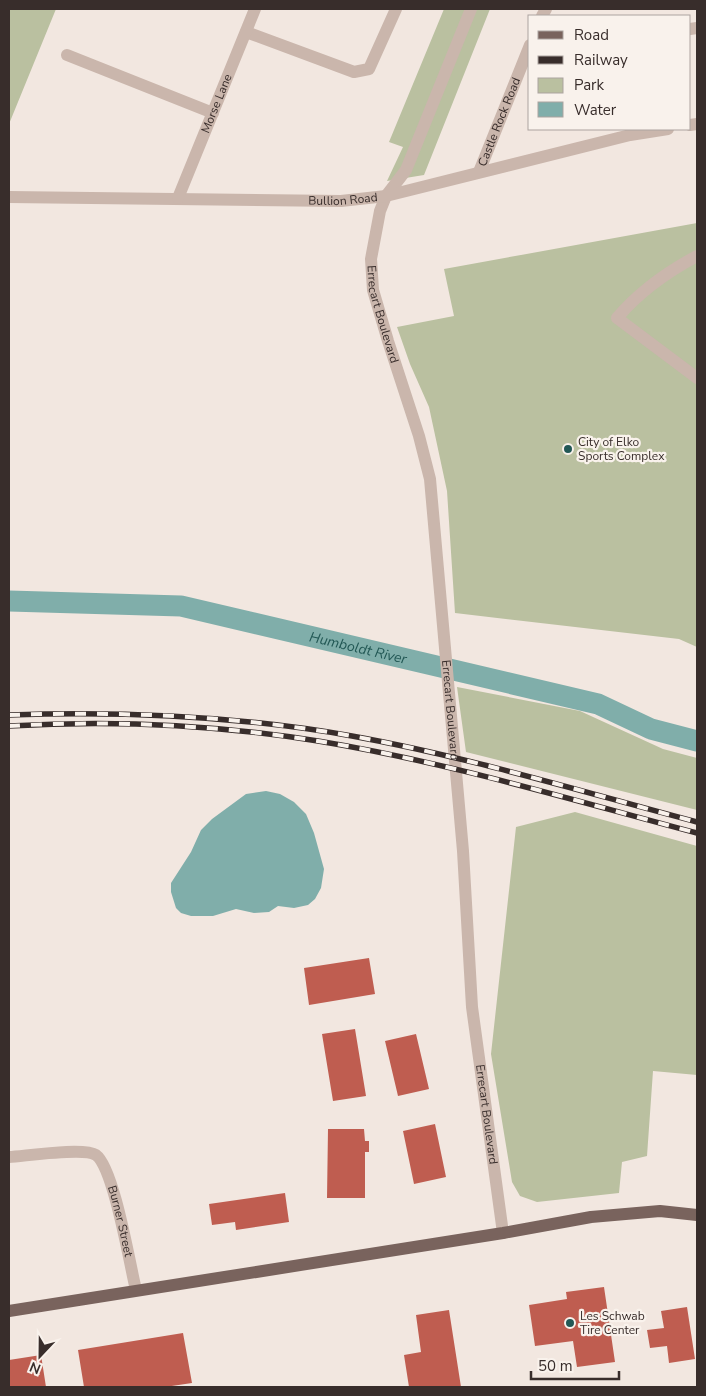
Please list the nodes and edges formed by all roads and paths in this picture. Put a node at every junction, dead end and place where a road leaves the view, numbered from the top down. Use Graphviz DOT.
graph roads {
  1 [pos="255,9"];
  2 [pos="396,9"];
  3 [pos="471,9"];
  4 [pos="246,32"];
  5 [pos="528,52"];
  6 [pos="67,56"];
  7 [pos="213,113"];
  8 [pos="662,130"];
  9 [pos="479,172"];
  10 [pos="386,196"];
  11 [pos="9,197"];
  12 [pos="178,198"];
  13 [pos="697,256"];
  14 [pos="697,378"];
  15 [pos="9,1156"];
  16 [pos="697,1215"];
  17 [pos="503,1233"];
  18 [pos="136,1290"];
  19 [pos="9,1311"];
  1 -- 4 [label="street, Morse Lane"];
  2 -- 4 [label="street"];
  3 -- 10 [label="street"];
  4 -- 7 [label="street, Morse Lane"];
  5 -- 9 [label="street, Castle Rock Road"];
  6 -- 7 [label="street"];
  7 -- 12 [label="street, Morse Lane"];
  8 -- 9 [label="street, Bullion Road"];
  9 -- 10 [label="street, Bullion Road"];
  10 -- 12 [label="street, Bullion Road"];
  10 -- 17 [label="street, Errecart Boulevard"];
  11 -- 12 [label="street, Bullion Road"];
  13 -- 14 [label="street"];
  15 -- 18 [label="street, Burner Street"];
  16 -- 17 [label="main road"];
  17 -- 18 [label="main road"];
  18 -- 19 [label="main road"];
}
